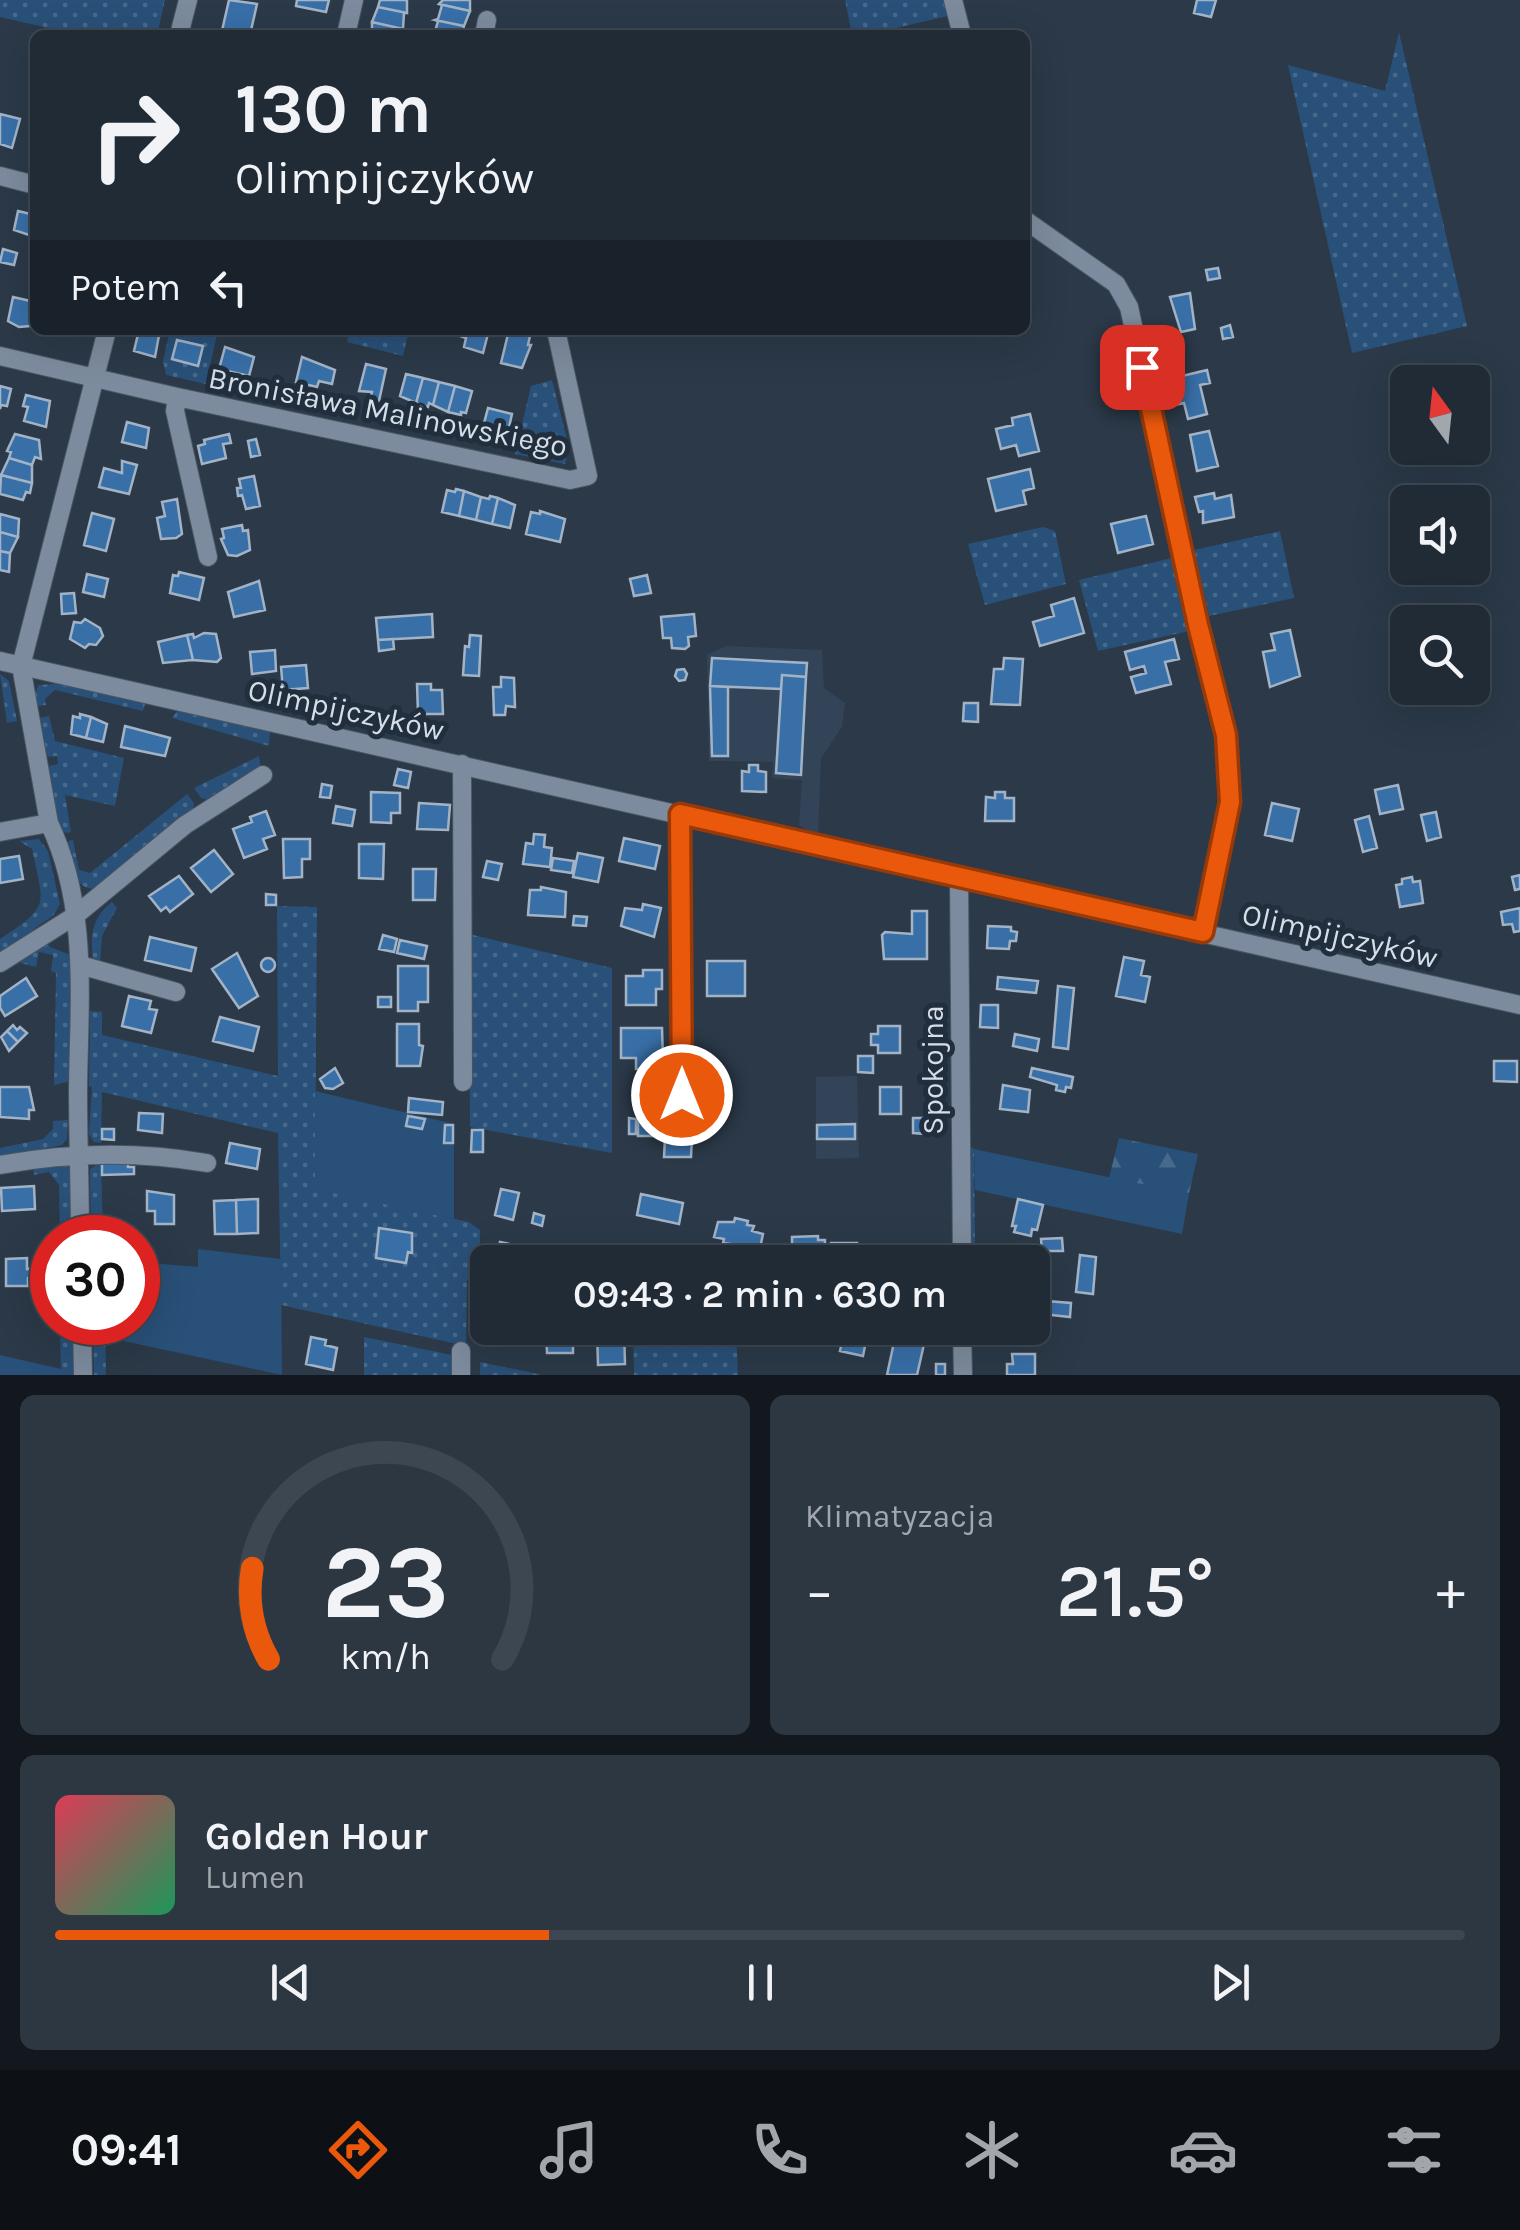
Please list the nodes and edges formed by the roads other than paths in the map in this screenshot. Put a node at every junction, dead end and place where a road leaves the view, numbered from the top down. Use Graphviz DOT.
graph roads {
  1 [pos="188,0"];
  2 [pos="354,0"];
  3 [pos="953,0"];
  4 [pos="181,30"];
  5 [pos="347,30"];
  6 [pos="961,30"];
  7 [pos="0,176"];
  8 [pos="30,184"];
  9 [pos="1030,224"];
  10 [pos="107,335"];
  11 [pos="557,335"];
  12 [pos="0,356"];
  13 [pos="95,378"];
  14 [pos="177,397"];
  15 [pos="208,557"];
  16 [pos="0,661"];
  17 [pos="20,666"];
  18 [pos="462,764"];
  19 [pos="262,774"];
  20 [pos="680,814"];
  21 [pos="49,823"];
  22 [pos="0,832"];
  23 [pos="959,878"];
  24 [pos="76,914"];
  25 [pos="1203,932"];
  26 [pos="0,963"];
  27 [pos="80,965"];
  28 [pos="176,992"];
  29 [pos="1520,1005"];
  30 [pos="464,1082"];
  31 [pos="682,1095"];
  32 [pos="79,1154"];
  33 [pos="208,1163"];
  34 [pos="0,1165"];
  35 [pos="80,1215"];
  36 [pos="962,1245"];
  37 [pos="82,1345"];
  38 [pos="962,1345"];
  39 [pos="461,1352"];
  40 [pos="83,1375"];
  41 [pos="461,1375"];
  42 [pos="963,1375"];
  1 -- 4 [label="street"];
  2 -- 5 [label="street"];
  3 -- 6 [label="street"];
  7 -- 8 [label="street"];
  9 -- 25 [label="street"];
  10 -- 13 [label="street"];
  11 -- 14 [label="street, Bronisława Malinowskiego"];
  12 -- 13 [label="street, Bronisława Malinowskiego"];
  13 -- 14 [label="street, Bronisława Malinowskiego"];
  13 -- 17 [label="street"];
  14 -- 15 [label="street, Bronisława Malinowskiego"];
  16 -- 17 [label="street, Olimpijczyków"];
  17 -- 18 [label="street, Olimpijczyków"];
  17 -- 21 [label="street"];
  18 -- 20 [label="street, Olimpijczyków"];
  18 -- 30 [label="street"];
  19 -- 24 [label="street"];
  20 -- 23 [label="street, Olimpijczyków"];
  20 -- 31 [label="street"];
  21 -- 22 [label="street"];
  21 -- 24 [label="street"];
  23 -- 25 [label="street, Olimpijczyków"];
  23 -- 36 [label="street, Spokojna"];
  24 -- 26 [label="street"];
  24 -- 27 [label="street"];
  25 -- 29 [label="street, Olimpijczyków"];
  27 -- 28 [label="street"];
  27 -- 32 [label="street"];
  32 -- 33 [label="street"];
  32 -- 34 [label="street"];
  32 -- 35 [label="street"];
  37 -- 40 [label="street"];
  38 -- 42 [label="street"];
  39 -- 41 [label="street"];
}
